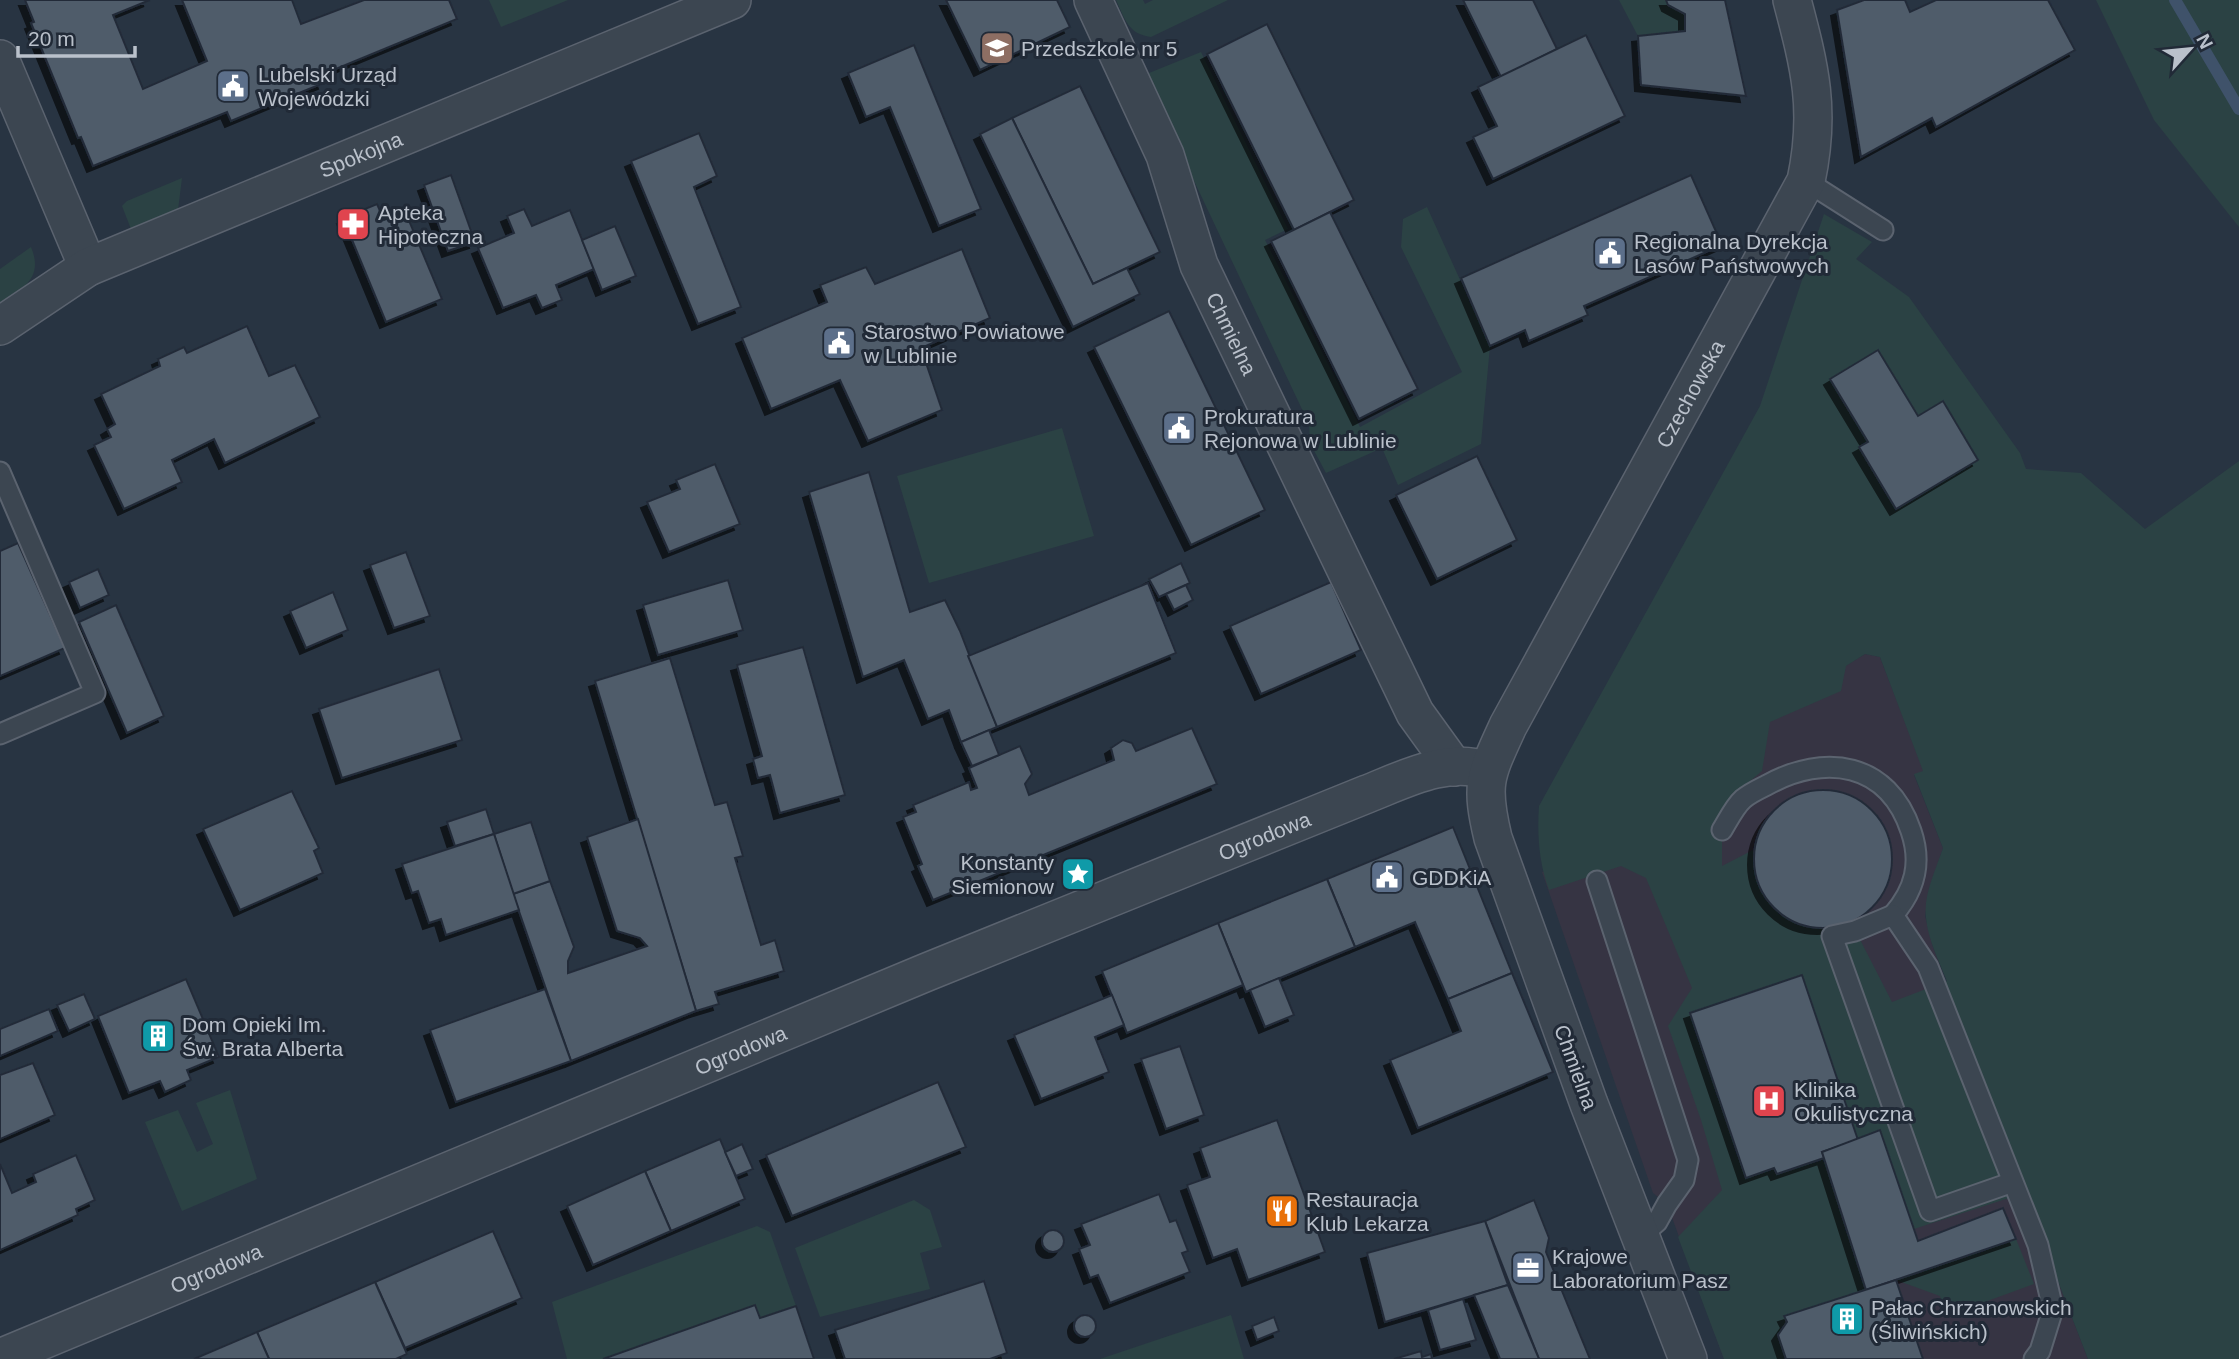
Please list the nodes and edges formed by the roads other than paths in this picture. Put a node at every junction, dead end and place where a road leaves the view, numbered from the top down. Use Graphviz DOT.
graph roads {
  1 [pos="732,0"];
  2 [pos="1093,0"];
  3 [pos="1792,0"];
  4 [pos="0,59"];
  5 [pos="1806,181"];
  6 [pos="1882,230"];
  7 [pos="88,267"];
  8 [pos="0,326"];
  9 [pos="0,472"];
  10 [pos="0,734"];
  11 [pos="1470,769"];
  12 [pos="1722,830"];
  13 [pos="1597,881"];
  14 [pos="1893,915"];
  15 [pos="2013,1182"];
  16 [pos="1640,1237"];
  17 [pos="0,1359"];
  18 [pos="1688,1359"];
  19 [pos="2034,1359"];
  1 -- 7 [label="street, Spokojna"];
  2 -- 11 [label="street, Chmielna"];
  3 -- 5 [label="street, Czechowska"];
  4 -- 7 [label="street"];
  5 -- 6 [label="lane"];
  5 -- 11 [label="street, Czechowska"];
  7 -- 8 [label="street, Spokojna"];
  9 -- 10 [label="lane"];
  11 -- 16 [label="street, Chmielna"];
  11 -- 17 [label="street, Ogrodowa"];
  12 -- 14 [label="lane"];
  13 -- 16 [label="lane"];
  14 -- 15 [label="lane"];
  14 -- 15 [label="lane"];
  15 -- 19 [label="lane"];
  16 -- 18 [label="street, Chmielna"];
}
